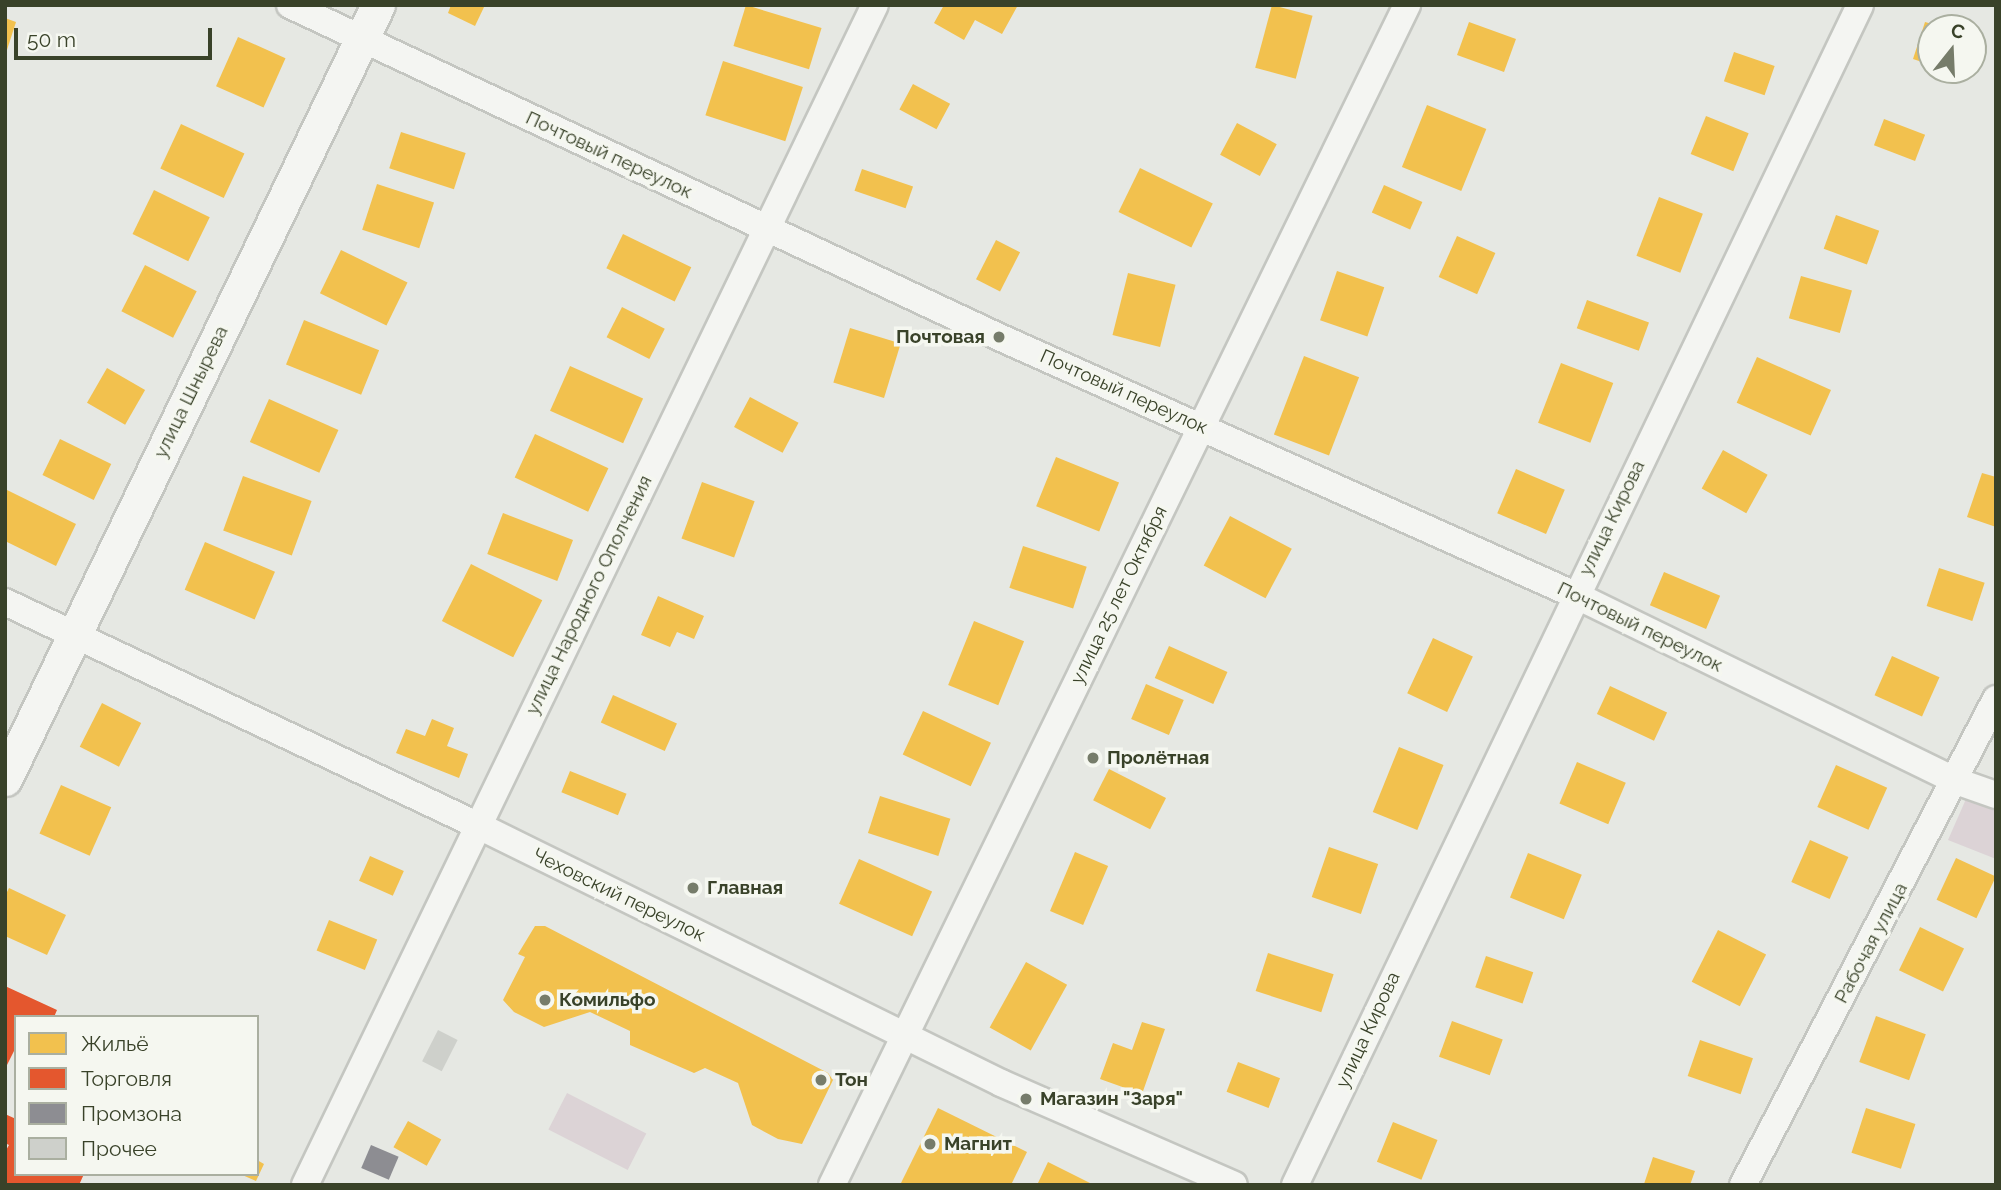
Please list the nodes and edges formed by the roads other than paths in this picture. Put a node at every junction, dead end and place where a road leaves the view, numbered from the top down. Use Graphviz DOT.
graph roads {
  1 [pos="290,5"];
  2 [pos="378,5"];
  3 [pos="875,5"];
  4 [pos="1407,5"];
  5 [pos="1860,5"];
  6 [pos="361,39"];
  7 [pos="768,230"];
  8 [pos="1201,425"];
  9 [pos="1575,595"];
  10 [pos="5,602"];
  11 [pos="74,635"];
  12 [pos="1996,699"];
  13 [pos="5,779"];
  14 [pos="1956,781"];
  15 [pos="1996,795"];
  16 [pos="477,825"];
  17 [pos="907,1036"];
  18 [pos="305,1185"];
  19 [pos="832,1185"];
  20 [pos="1234,1185"];
  21 [pos="1295,1185"];
  22 [pos="1744,1185"];
  1 -- 6 [label="street, Почтовый переулок"];
  2 -- 6 [label="street, улица Шнырева"];
  3 -- 7 [label="street, улица Народного Ополчения"];
  4 -- 8 [label="street, улица 25 лет Октября"];
  5 -- 9 [label="street, улица Кирова"];
  6 -- 7 [label="street, Почтовый переулок"];
  6 -- 11 [label="street, улица Шнырева"];
  7 -- 8 [label="street, Почтовый переулок"];
  7 -- 16 [label="street, улица Народного Ополчения"];
  8 -- 9 [label="street, Почтовый переулок"];
  8 -- 17 [label="street, улица 25 лет Октября"];
  9 -- 14 [label="street, Почтовый переулок"];
  9 -- 21 [label="street, улица Кирова"];
  10 -- 11 [label="street, Чеховский переулок"];
  11 -- 13 [label="street, улица Шнырева"];
  11 -- 16 [label="street, Чеховский переулок"];
  12 -- 14 [label="street, Рабочая улица"];
  14 -- 15 [label="street, Почтовый переулок"];
  14 -- 22 [label="street, Рабочая улица"];
  16 -- 17 [label="street, Чеховский переулок"];
  16 -- 18 [label="street, улица Народного Ополчения"];
  17 -- 19 [label="street, улица 25 лет Октября"];
  17 -- 20 [label="street, Чеховский переулок"];
}
